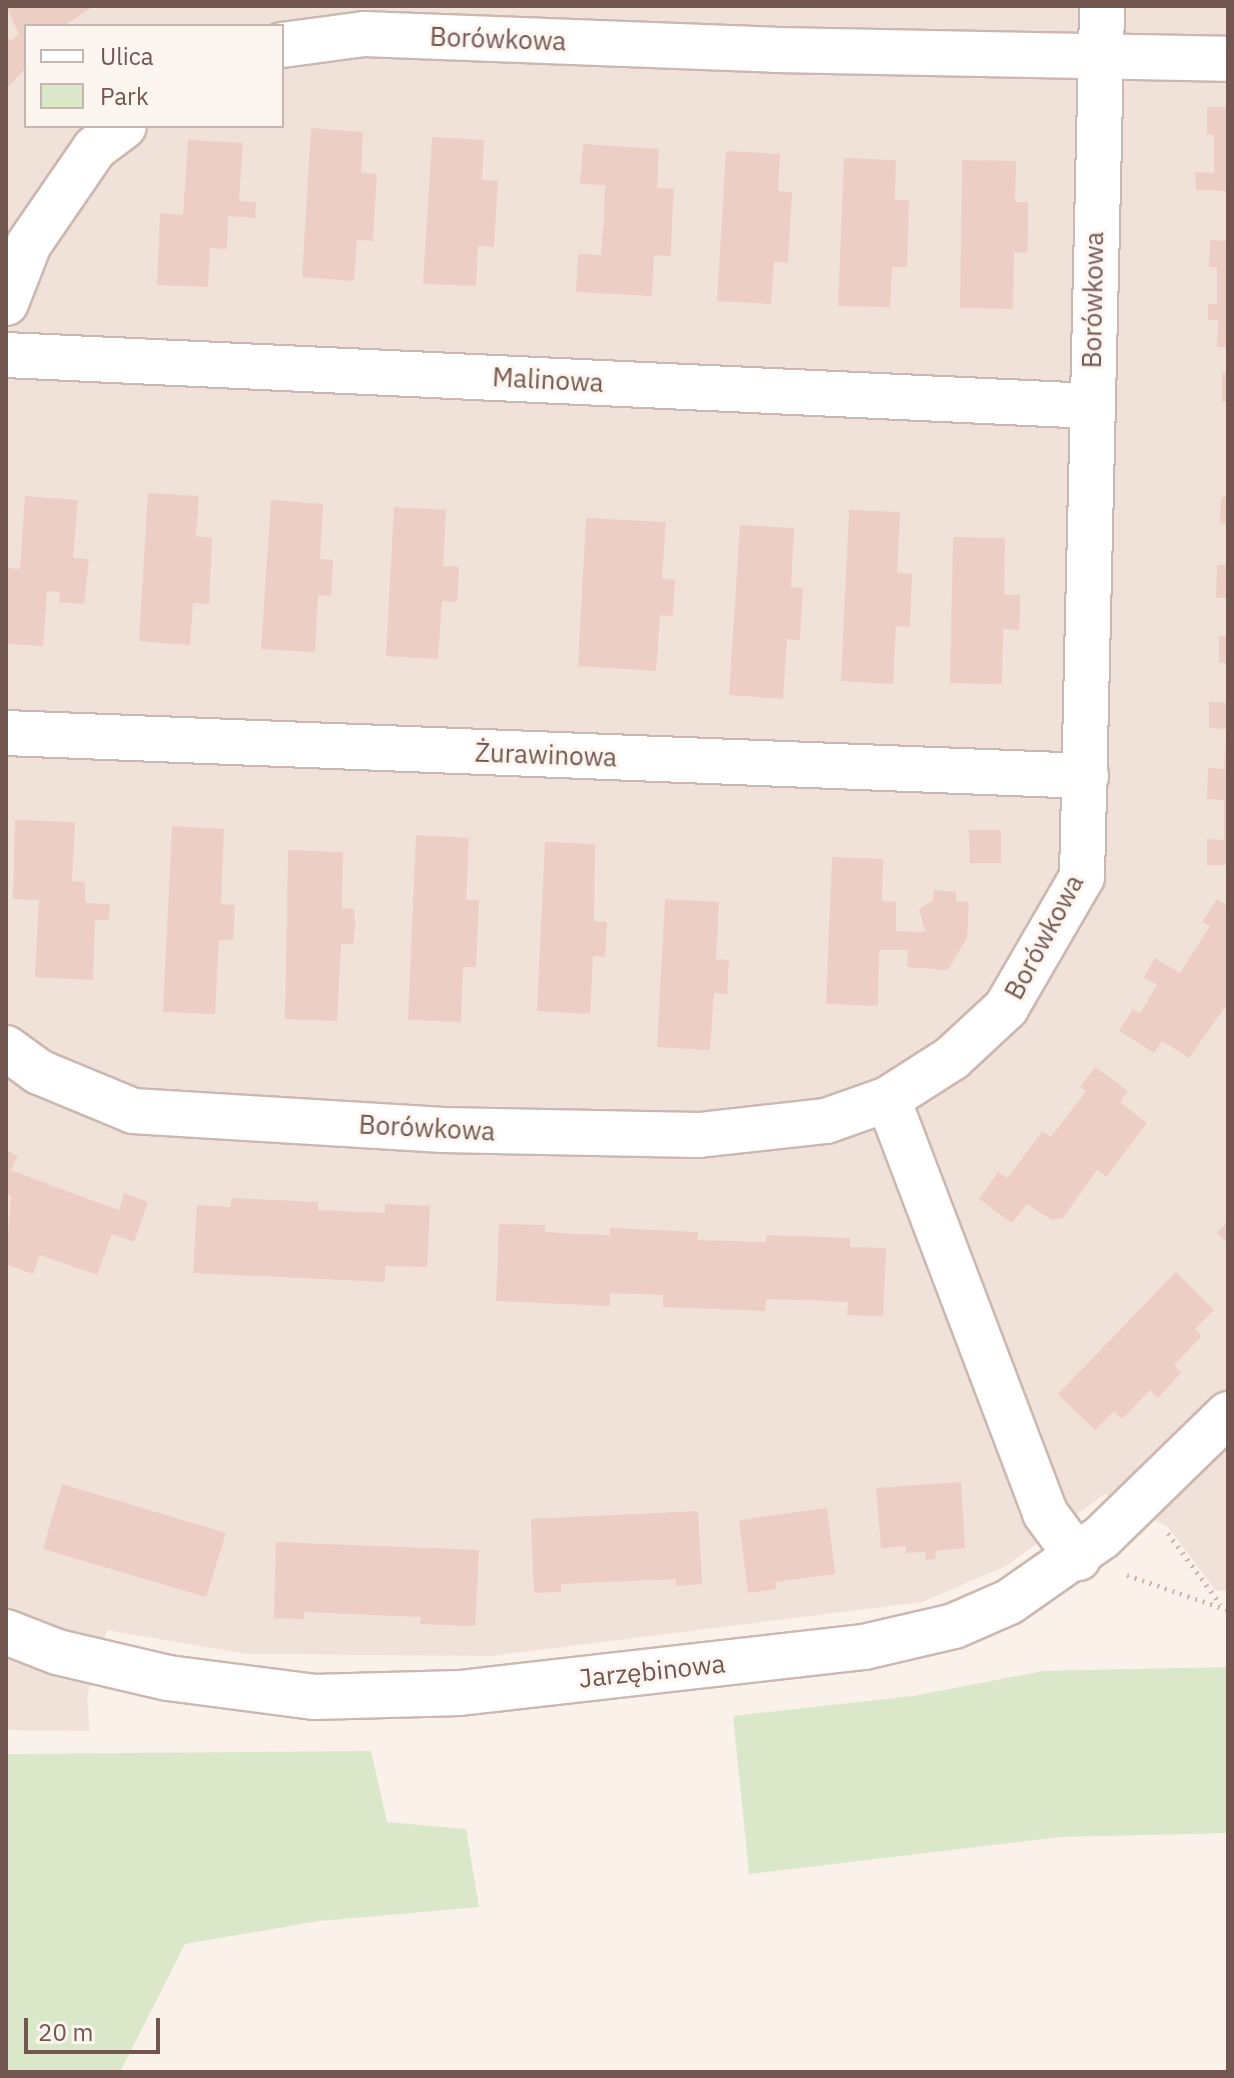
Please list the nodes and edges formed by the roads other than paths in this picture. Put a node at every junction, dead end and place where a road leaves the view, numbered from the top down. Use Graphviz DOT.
graph roads {
  1 [pos="1102,6"];
  2 [pos="284,45"];
  3 [pos="1099,55"];
  4 [pos="1228,59"];
  5 [pos="121,128"];
  6 [pos="6,303"];
  7 [pos="6,355"];
  8 [pos="1090,406"];
  9 [pos="6,733"];
  10 [pos="1086,776"];
  11 [pos="6,1048"];
  12 [pos="888,1099"];
  13 [pos="1228,1414"];
  14 [pos="1078,1558"];
  15 [pos="6,1632"];
  1 -- 3 [label="street, Borówkowa"];
  2 -- 3 [label="street, Borówkowa"];
  3 -- 4 [label="street"];
  3 -- 8 [label="street, Borówkowa"];
  5 -- 6 [label="street"];
  7 -- 8 [label="street, Malinowa"];
  8 -- 10 [label="street, Borówkowa"];
  9 -- 10 [label="street, Żurawinowa"];
  10 -- 12 [label="street, Borówkowa"];
  11 -- 12 [label="street, Borówkowa"];
  12 -- 14 [label="street"];
  13 -- 14 [label="street, Jarzębinowa"];
  14 -- 15 [label="street, Jarzębinowa"];
}
